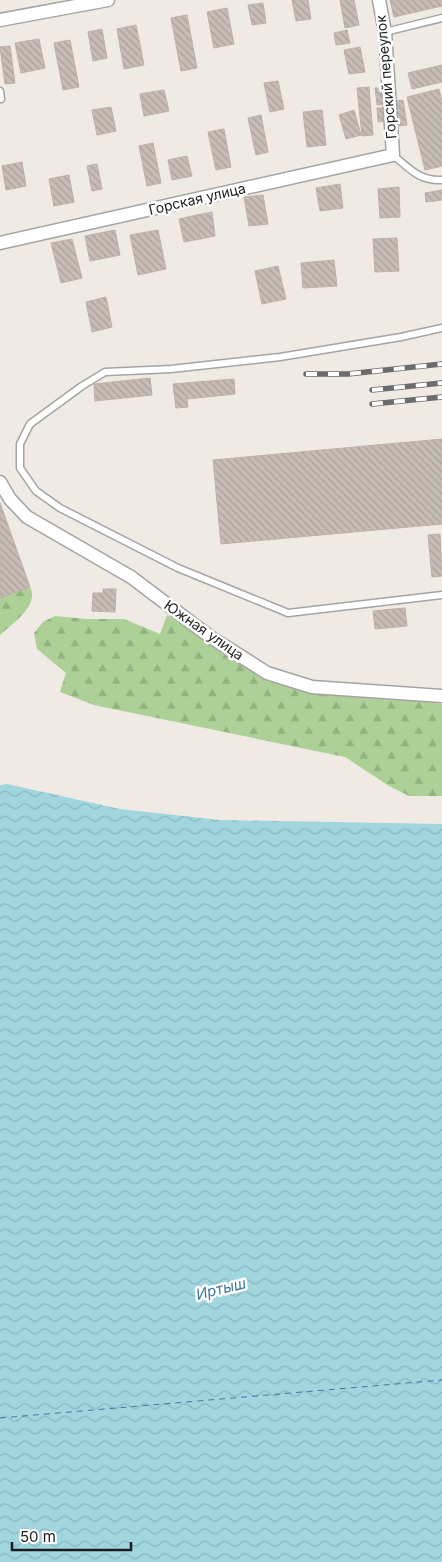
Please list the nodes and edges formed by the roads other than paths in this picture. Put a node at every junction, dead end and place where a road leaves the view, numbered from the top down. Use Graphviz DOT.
graph roads {
  1 [pos="108,0"];
  2 [pos="379,0"];
  3 [pos="442,18"];
  4 [pos="0,20"];
  5 [pos="385,32"];
  6 [pos="0,91"];
  7 [pos="1,99"];
  8 [pos="393,155"];
  9 [pos="442,180"];
  10 [pos="0,243"];
  11 [pos="442,328"];
  12 [pos="0,482"];
  13 [pos="442,595"];
  14 [pos="442,696"];
  1 -- 4 [label="street"];
  2 -- 5 [label="street, Горский переулок"];
  3 -- 5 [label="lane"];
  5 -- 8 [label="street, Горский переулок"];
  6 -- 7 [label="lane"];
  8 -- 9 [label="lane"];
  8 -- 10 [label="street, Горская улица"];
  11 -- 13 [label="lane"];
  12 -- 14 [label="street, Южная улица"];
}
